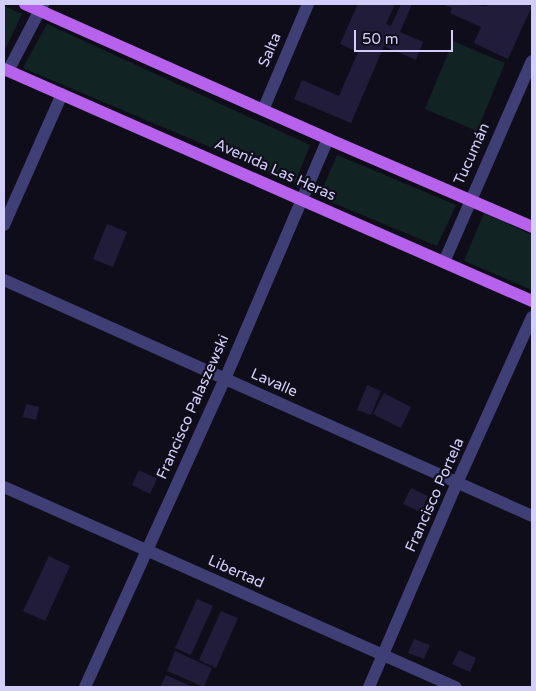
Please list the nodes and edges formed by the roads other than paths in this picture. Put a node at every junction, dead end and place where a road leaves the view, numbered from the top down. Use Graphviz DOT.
graph roads {
  1 [pos="26,4"];
  2 [pos="308,4"];
  3 [pos="42,7"];
  4 [pos="532,61"];
  5 [pos="6,70"];
  6 [pos="62,94"];
  7 [pos="263,110"];
  8 [pos="328,139"];
  9 [pos="301,199"];
  10 [pos="470,199"];
  11 [pos="4,225"];
  12 [pos="532,227"];
  13 [pos="444,262"];
  14 [pos="4,280"];
  15 [pos="532,301"];
  16 [pos="532,317"];
  17 [pos="224,379"];
  18 [pos="457,483"];
  19 [pos="4,487"];
  20 [pos="532,516"];
  21 [pos="146,550"];
  22 [pos="383,655"];
  23 [pos="85,687"];
  24 [pos="369,687"];
  25 [pos="456,687"];
  1 -- 3 [label="main road"];
  2 -- 7 [label="street, Salta"];
  3 -- 5 [label="street"];
  3 -- 7 [label="main road"];
  4 -- 10 [label="street, Tucumán"];
  5 -- 6 [label="main road, Avenida Las Heras"];
  6 -- 9 [label="main road, Avenida Las Heras"];
  6 -- 11 [label="street"];
  7 -- 8 [label="main road"];
  8 -- 9 [label="street, Francisco Palaszewski"];
  8 -- 10 [label="main road"];
  9 -- 13 [label="main road, Avenida Las Heras"];
  9 -- 17 [label="street, Francisco Palaszewski"];
  10 -- 12 [label="main road"];
  10 -- 13 [label="street, Tucumán"];
  13 -- 15 [label="main road, Avenida Las Heras"];
  14 -- 17 [label="street, Lavalle"];
  16 -- 18 [label="street, Francisco Portela"];
  17 -- 18 [label="street, Lavalle"];
  17 -- 21 [label="street, Francisco Palaszewski"];
  18 -- 20 [label="street, Lavalle"];
  18 -- 22 [label="street, Francisco Portela"];
  19 -- 21 [label="street, Libertad"];
  21 -- 22 [label="street, Libertad"];
  21 -- 23 [label="street, Francisco Palaszewski"];
  22 -- 24 [label="street, Francisco Portela"];
  22 -- 25 [label="street, Libertad"];
}
